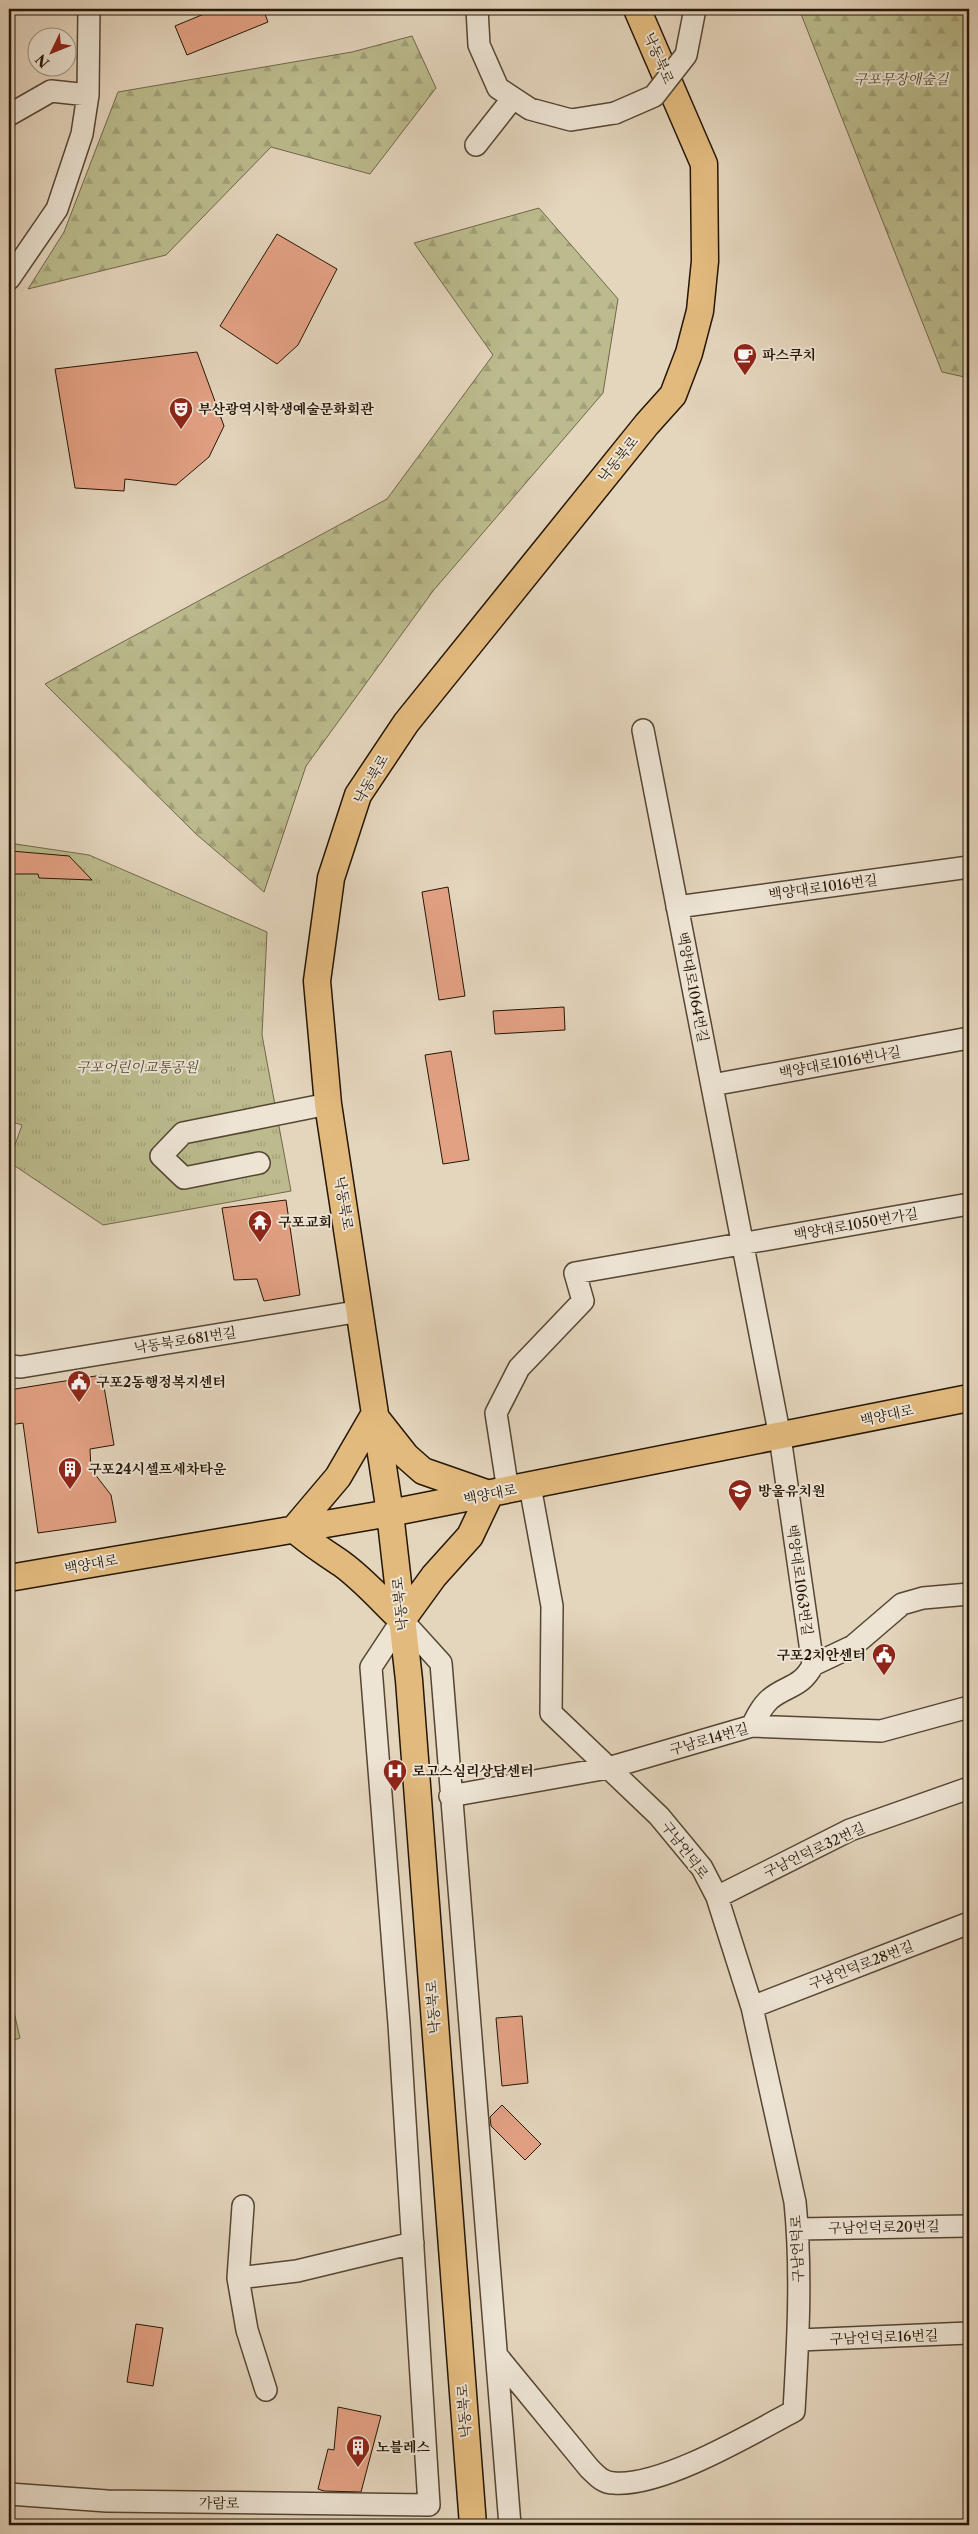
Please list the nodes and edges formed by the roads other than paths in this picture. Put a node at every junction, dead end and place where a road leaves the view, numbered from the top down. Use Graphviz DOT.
graph roads {
  1 [pos="89,9"];
  2 [pos="477,9"];
  3 [pos="637,9"];
  4 [pos="695,9"];
  5 [pos="88,96"];
  6 [pos="513,98"];
  7 [pos="9,115"];
  8 [pos="476,145"];
  9 [pos="9,279"];
  10 [pos="643,730"];
  11 [pos="969,867"];
  12 [pos="677,907"];
  13 [pos="969,1038"];
  14 [pos="712,1085"];
  15 [pos="328,1104"];
  16 [pos="259,1164"];
  17 [pos="969,1204"];
  18 [pos="742,1244"];
  19 [pos="361,1311"];
  20 [pos="9,1366"];
  21 [pos="969,1398"];
  22 [pos="374,1415"];
  23 [pos="780,1437"];
  24 [pos="510,1490"];
  25 [pos="390,1513"];
  26 [pos="294,1529"];
  27 [pos="9,1578"];
  28 [pos="969,1594"];
  29 [pos="402,1620"];
  30 [pos="813,1665"];
  31 [pos="969,1707"];
  32 [pos="752,1726"];
  33 [pos="608,1768"];
  34 [pos="969,1788"];
  35 [pos="450,1796"];
  36 [pos="717,1896"];
  37 [pos="969,1923"];
  38 [pos="752,2007"];
  39 [pos="243,2206"];
  40 [pos="969,2226"];
  41 [pos="798,2229"];
  42 [pos="413,2243"];
  43 [pos="238,2278"];
  44 [pos="969,2334"];
  45 [pos="798,2340"];
  46 [pos="498,2357"];
  47 [pos="266,2390"];
  48 [pos="9,2494"];
  49 [pos="473,2525"];
  50 [pos="510,2525"];
  1 -- 5 [label="street"];
  2 -- 6 [label="street"];
  3 -- 15 [label="main road, 낙동북로"];
  4 -- 6 [label="street, bridge"];
  5 -- 7 [label="street"];
  5 -- 9 [label="street"];
  6 -- 8 [label="street"];
  10 -- 12 [label="street, 백양대로1064번길"];
  11 -- 12 [label="street, 백양대로1016번길"];
  12 -- 14 [label="street, 백양대로1064번길"];
  13 -- 14 [label="street, 백양대로1016번나길"];
  14 -- 18 [label="street, 백양대로1064번길"];
  15 -- 16 [label="street"];
  15 -- 19 [label="main road, 낙동북로"];
  17 -- 18 [label="street, 백양대로1050번가길"];
  18 -- 23 [label="street, 백양대로1064번길"];
  18 -- 24 [label="street, 구남언덕로"];
  19 -- 20 [label="street, 낙동북로681번길"];
  19 -- 22 [label="main road, 낙동북로"];
  21 -- 23 [label="main road, 백양대로"];
  22 -- 24 [label="main road"];
  22 -- 25 [label="main road, 낙동북로"];
  22 -- 26 [label="main road"];
  23 -- 24 [label="main road, 백양대로"];
  23 -- 30 [label="street, 백양대로1063번길"];
  24 -- 25 [label="main road, 백양대로"];
  24 -- 29 [label="main road"];
  24 -- 33 [label="street, 구남언덕로"];
  25 -- 26 [label="main road, 백양대로"];
  25 -- 29 [label="main road, 낙동북로"];
  26 -- 27 [label="main road, 백양대로"];
  26 -- 29 [label="main road"];
  28 -- 30 [label="street"];
  29 -- 35 [label="street"];
  29 -- 42 [label="street"];
  29 -- 49 [label="main road, 낙동북로"];
  30 -- 32 [label="street"];
  31 -- 32 [label="street, 구남로14번길"];
  32 -- 33 [label="street, 구남로14번길"];
  33 -- 35 [label="street, 구남로14번길"];
  33 -- 36 [label="street, 구남언덕로"];
  34 -- 36 [label="street, 구남언덕로32번길"];
  35 -- 46 [label="street"];
  36 -- 38 [label="street, 구남언덕로"];
  37 -- 38 [label="street, 구남언덕로28번길"];
  38 -- 41 [label="street, 구남언덕로"];
  39 -- 43 [label="street"];
  40 -- 41 [label="street, 구남언덕로20번길"];
  41 -- 45 [label="street, 구남언덕로"];
  42 -- 43 [label="street"];
  42 -- 48 [label="street, 가람로"];
  43 -- 47 [label="street"];
  44 -- 45 [label="street, 구남언덕로16번길"];
  45 -- 46 [label="street, 구남언덕로"];
  46 -- 50 [label="street"];
}
